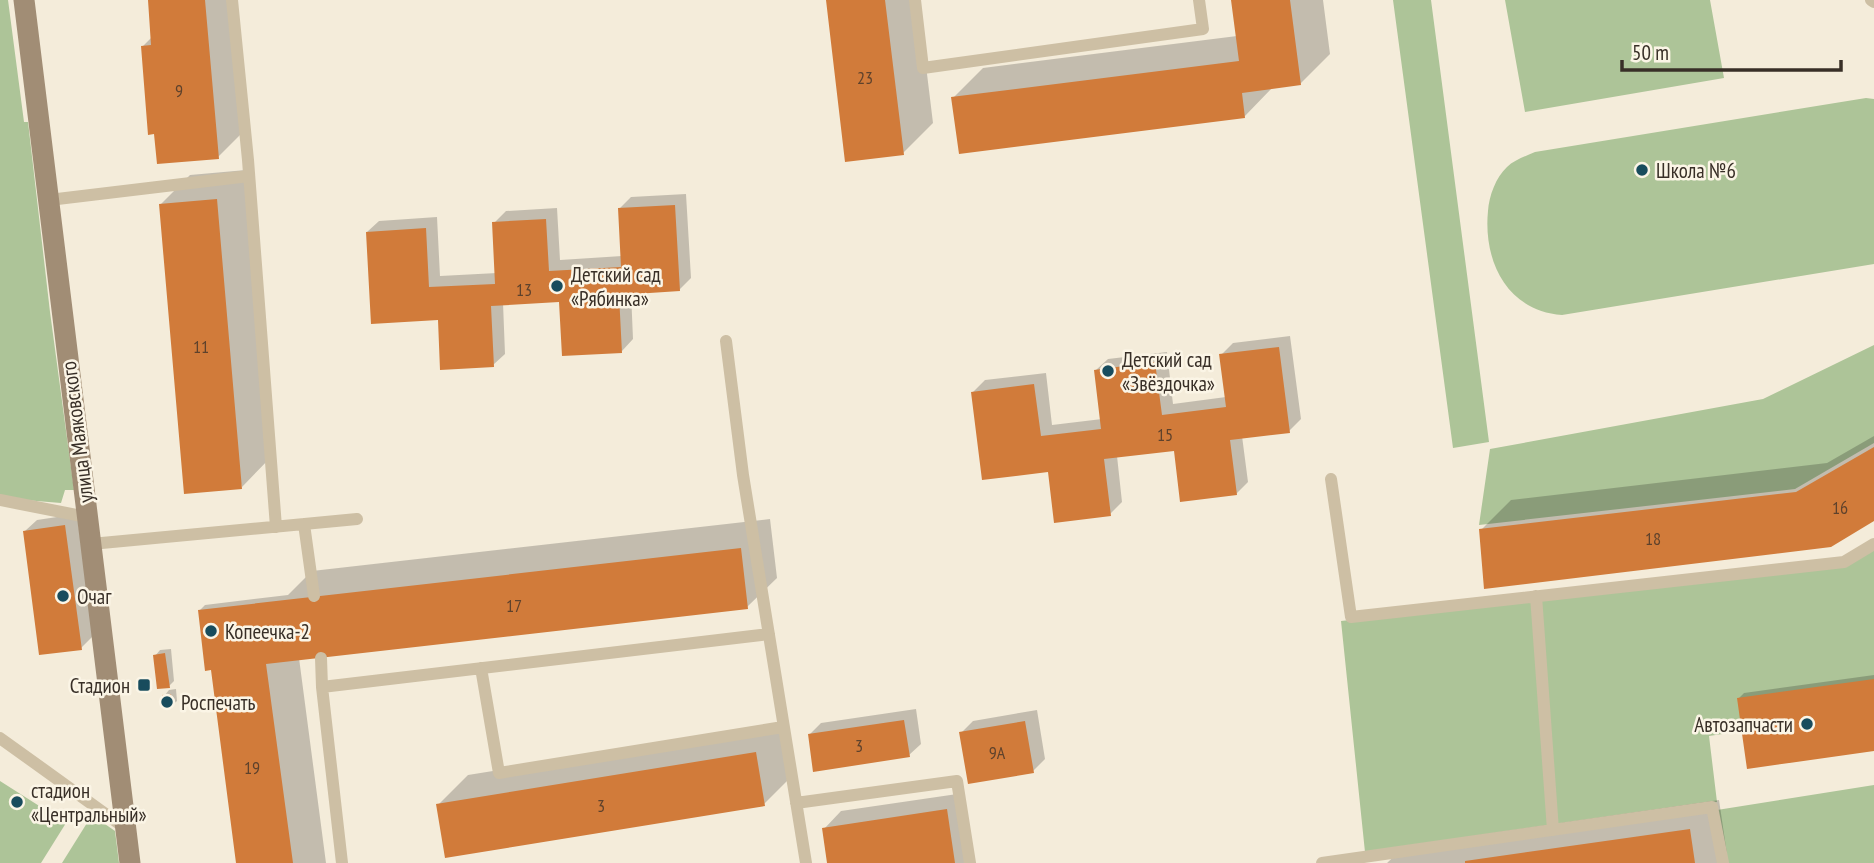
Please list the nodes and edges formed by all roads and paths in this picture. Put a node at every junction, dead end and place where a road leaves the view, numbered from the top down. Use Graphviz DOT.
graph roads {
  1 [pos="24,0"];
  2 [pos="232,0"];
  3 [pos="915,0"];
  4 [pos="1199,0"];
  5 [pos="249,176"];
  6 [pos="49,200"];
  7 [pos="726,341"];
  8 [pos="1331,479"];
  9 [pos="0,500"];
  10 [pos="87,517"];
  11 [pos="357,519"];
  12 [pos="304,524"];
  13 [pos="276,527"];
  14 [pos="91,544"];
  15 [pos="1874,544"];
  16 [pos="314,596"];
  17 [pos="1536,596"];
  18 [pos="769,634"];
  19 [pos="321,657"];
  20 [pos="481,668"];
  21 [pos="322,687"];
  22 [pos="783,727"];
  23 [pos="0,738"];
  24 [pos="796,803"];
  25 [pos="125,828"];
  26 [pos="1553,830"];
  27 [pos="130,863"];
  28 [pos="342,863"];
  29 [pos="806,863"];
  30 [pos="970,863"];
  31 [pos="1322,863"];
  32 [pos="1723,863"];
  1 -- 6 [label="main road, улица Маяковского"];
  2 -- 5 [label="lane"];
  3 -- 4 [label="lane"];
  5 -- 6 [label="lane"];
  5 -- 13 [label="lane"];
  6 -- 10 [label="main road, улица Маяковского"];
  7 -- 18 [label="lane"];
  8 -- 17 [label="lane"];
  9 -- 10 [label="lane"];
  10 -- 14 [label="main road, улица Маяковского"];
  11 -- 12 [label="lane"];
  12 -- 13 [label="lane"];
  12 -- 16 [label="lane"];
  13 -- 14 [label="lane"];
  14 -- 25 [label="main road, улица Маяковского"];
  15 -- 17 [label="lane"];
  17 -- 26 [label="lane"];
  18 -- 20 [label="lane"];
  18 -- 22 [label="lane"];
  19 -- 21 [label="lane"];
  20 -- 21 [label="lane"];
  20 -- 22 [label="lane"];
  21 -- 28 [label="lane"];
  22 -- 24 [label="lane"];
  23 -- 25 [label="lane"];
  24 -- 29 [label="lane"];
  24 -- 30 [label="lane"];
  25 -- 27 [label="main road, улица Маяковского"];
  26 -- 31 [label="lane"];
  26 -- 32 [label="lane"];
}
